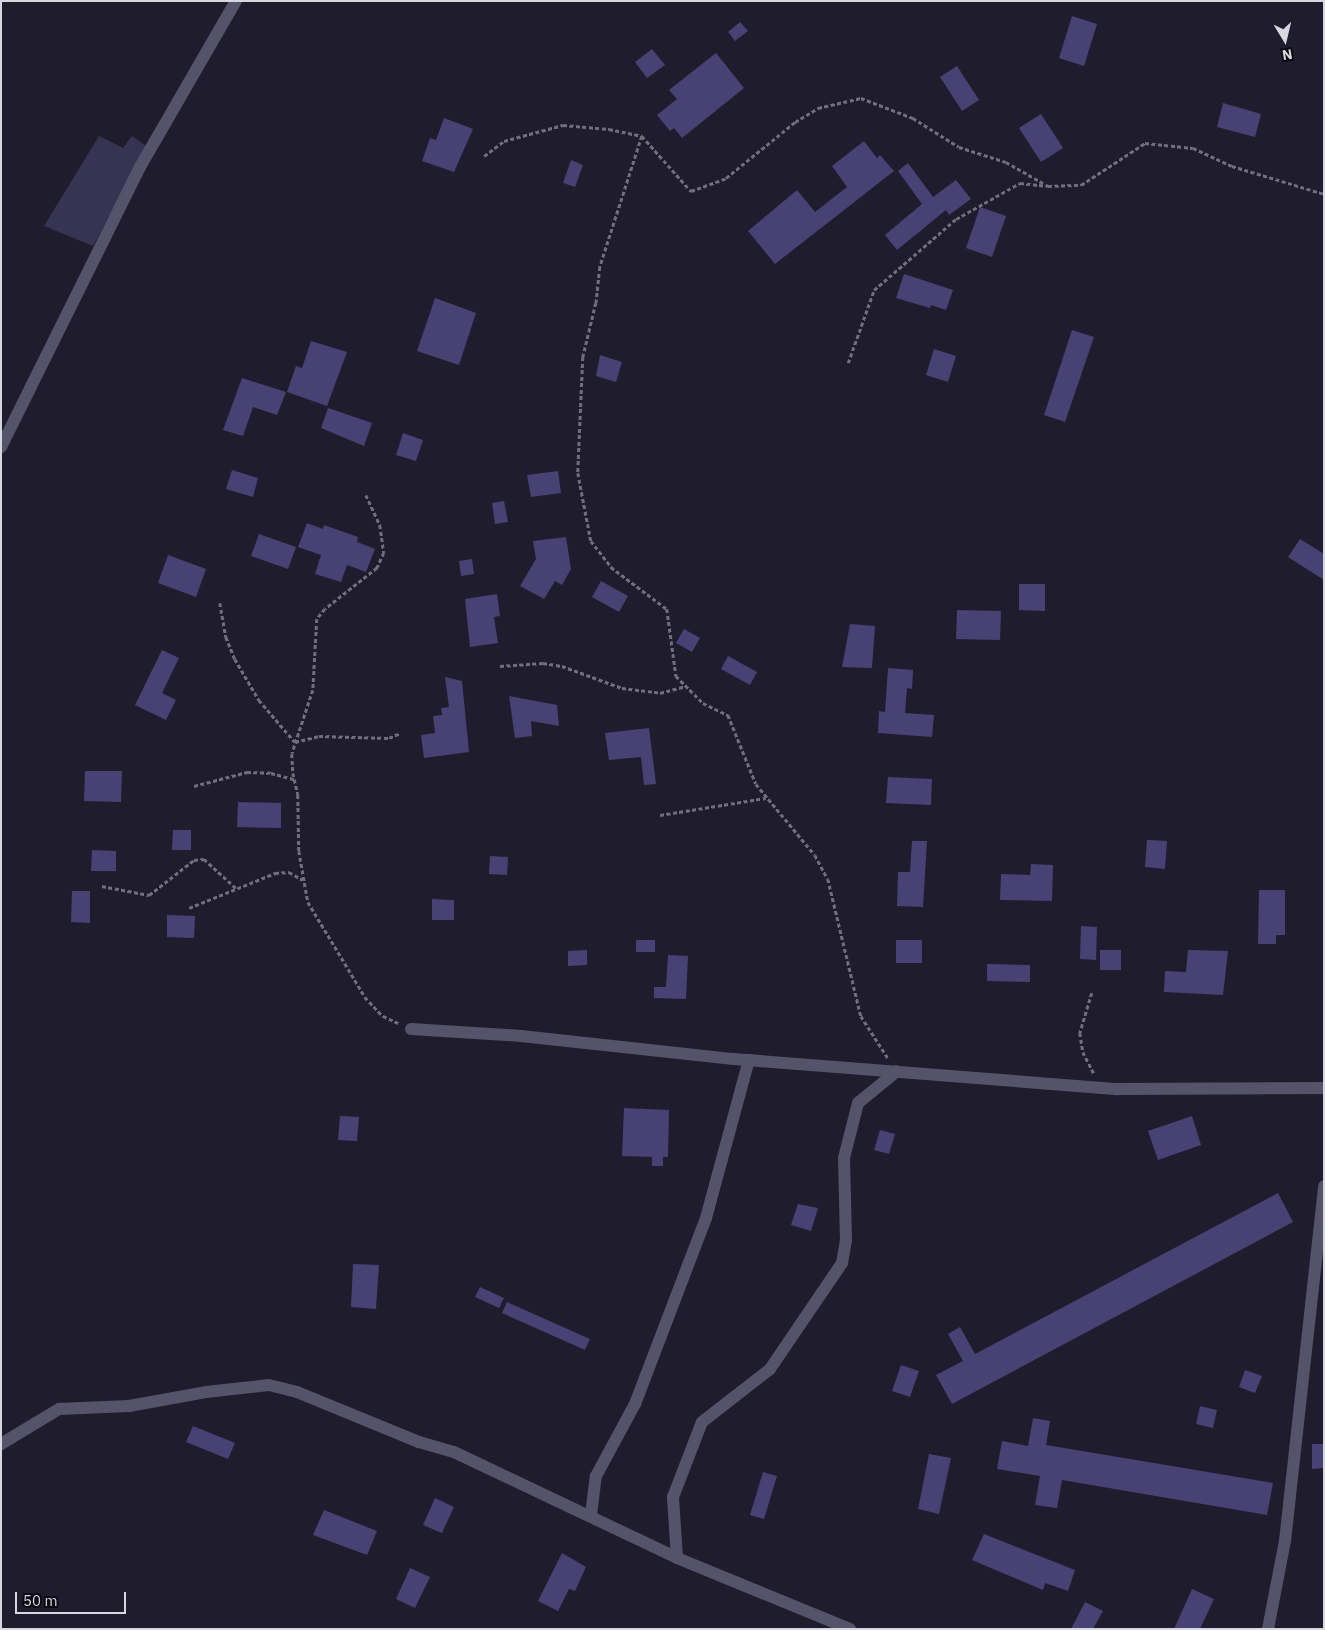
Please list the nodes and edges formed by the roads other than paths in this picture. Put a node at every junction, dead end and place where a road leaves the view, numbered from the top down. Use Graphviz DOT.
graph roads {
  1 [pos="236,1"];
  2 [pos="1,447"];
  3 [pos="411,1029"];
  4 [pos="749,1060"];
  5 [pos="897,1071"];
  6 [pos="1324,1088"];
  7 [pos="1324,1186"];
  8 [pos="1,1444"];
  9 [pos="591,1515"];
  10 [pos="677,1558"];
  11 [pos="850,1629"];
  12 [pos="1268,1629"];
  1 -- 2 [label="street"];
  3 -- 4 [label="street"];
  4 -- 5 [label="street"];
  4 -- 9 [label="street"];
  5 -- 6 [label="street"];
  5 -- 10 [label="street"];
  7 -- 12 [label="street"];
  8 -- 9 [label="street"];
  9 -- 10 [label="street"];
  10 -- 11 [label="street"];
}
